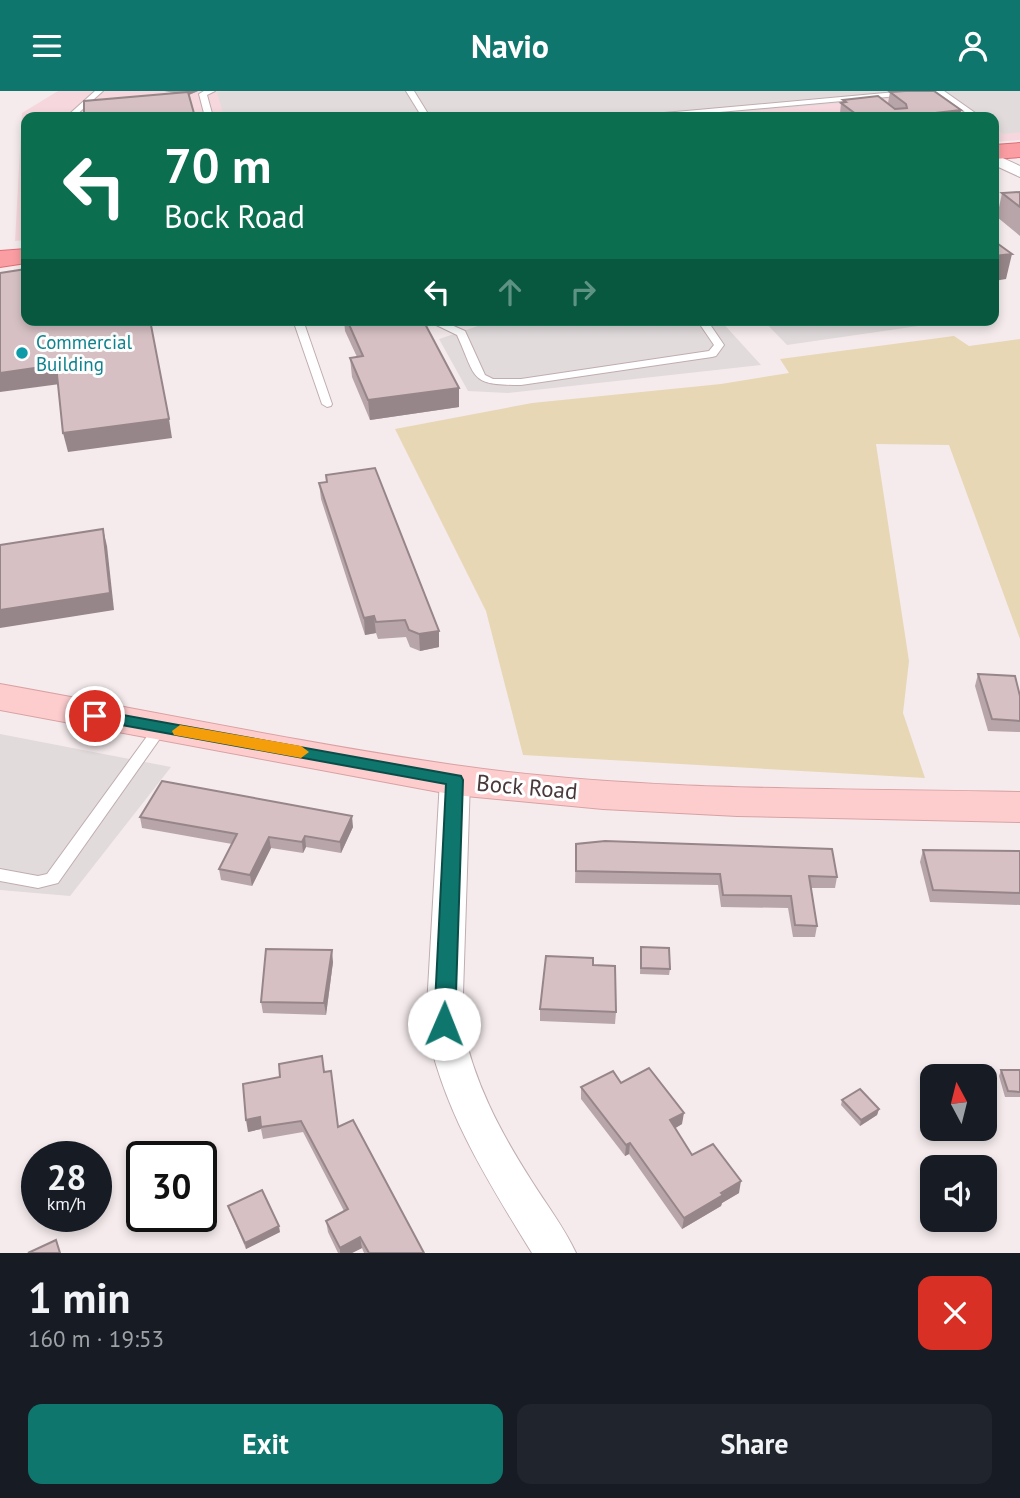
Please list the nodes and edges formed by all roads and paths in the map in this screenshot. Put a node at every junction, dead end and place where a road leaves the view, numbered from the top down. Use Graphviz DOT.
graph roads {
  1 [pos="99,91"];
  2 [pos="211,91"];
  3 [pos="410,91"];
  4 [pos="931,91"];
  5 [pos="939,91"];
  6 [pos="871,96"];
  7 [pos="881,103"];
  8 [pos="758,107"];
  9 [pos="76,112"];
  10 [pos="208,112"];
  11 [pos="423,112"];
  12 [pos="700,112"];
  13 [pos="764,112"];
  14 [pos="970,112"];
  15 [pos="1020,150"];
  16 [pos="999,152"];
  17 [pos="999,162"];
  18 [pos="1020,172"];
  19 [pos="21,257"];
  20 [pos="0,259"];
  21 [pos="300,326"];
  22 [pos="445,326"];
  23 [pos="706,326"];
  24 [pos="327,404"];
  25 [pos="0,697"];
  26 [pos="161,727"];
  27 [pos="455,780"];
  28 [pos="1020,807"];
  29 [pos="0,874"];
  30 [pos="555,1253"];
  1 -- 9 [label="lane"];
  2 -- 10 [label="lane"];
  3 -- 11 [label="lane"];
  4 -- 6 [label="lane"];
  5 -- 14 [label="lane"];
  6 -- 7 [label="lane"];
  6 -- 8 [label="lane"];
  8 -- 12 [label="lane"];
  8 -- 13 [label="lane"];
  15 -- 16 [label="main road"];
  17 -- 18 [label="street"];
  19 -- 20 [label="main road"];
  21 -- 24 [label="lane"];
  22 -- 23 [label="lane"];
  25 -- 26 [label="main road, Bock Road"];
  26 -- 27 [label="main road, Bock Road"];
  26 -- 29 [label="lane"];
  27 -- 28 [label="main road, Bock Road"];
  27 -- 30 [label="street"];
}
